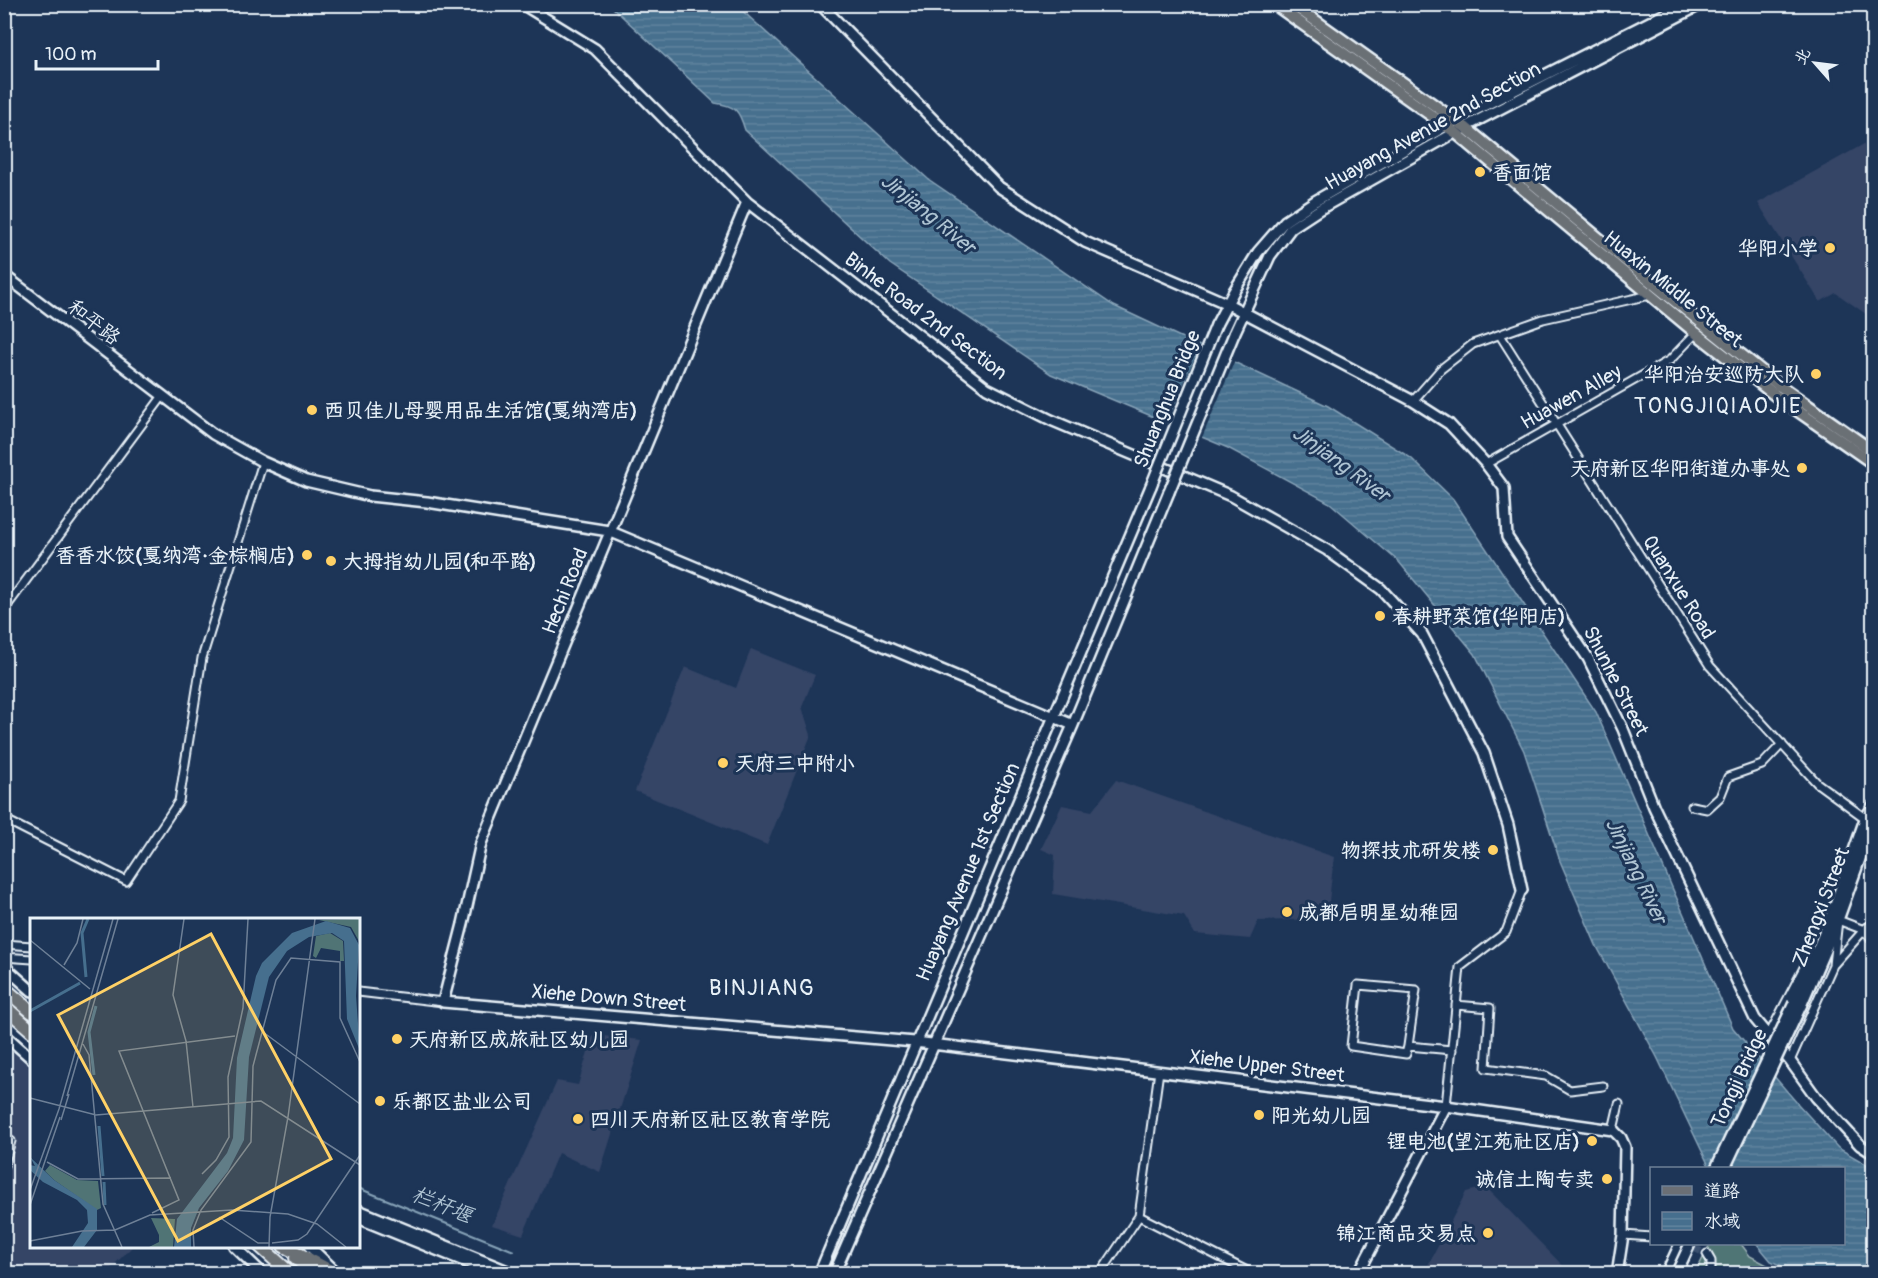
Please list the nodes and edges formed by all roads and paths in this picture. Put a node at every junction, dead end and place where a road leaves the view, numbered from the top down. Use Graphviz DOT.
graph roads {
  1 [pos="522,4"];
  2 [pos="820,4"];
  3 [pos="1274,4"];
  4 [pos="1292,4"];
  5 [pos="1685,4"];
  6 [pos="1702,4"];
  7 [pos="1456,126"];
  8 [pos="747,202"];
  9 [pos="4,275"];
  10 [pos="1650,295"];
  11 [pos="1228,304"];
  12 [pos="1245,313"];
  13 [pos="1216,325"];
  14 [pos="1696,333"];
  15 [pos="1500,335"];
  16 [pos="162,397"];
  17 [pos="1413,401"];
  18 [pos="1556,424"];
  19 [pos="1874,452"];
  20 [pos="263,462"];
  21 [pos="1486,464"];
  22 [pos="1874,464"];
  23 [pos="1151,486"];
  24 [pos="1169,492"];
  25 [pos="609,531"];
  26 [pos="4,610"];
  27 [pos="1053,717"];
  28 [pos="1073,724"];
  29 [pos="1782,744"];
  30 [pos="1874,804"];
  31 [pos="1692,806"];
  32 [pos="4,819"];
  33 [pos="1870,820"];
  34 [pos="1522,890"];
  35 [pos="1838,920"];
  36 [pos="1828,924"];
  37 [pos="1874,925"];
  38 [pos="1864,930"];
  39 [pos="1874,942"];
  40 [pos="4,944"];
  41 [pos="30,946"];
  42 [pos="4,957"];
  43 [pos="30,959"];
  44 [pos="1833,965"];
  45 [pos="4,966"];
  46 [pos="4,988"];
  47 [pos="30,989"];
  48 [pos="360,992"];
  49 [pos="443,1002"];
  50 [pos="1456,1005"];
  51 [pos="1797,1005"];
  52 [pos="4,1006"];
  53 [pos="30,1010"];
  54 [pos="30,1029"];
  55 [pos="4,1034"];
  56 [pos="1769,1035"];
  57 [pos="915,1042"];
  58 [pos="935,1044"];
  59 [pos="1408,1046"];
  60 [pos="1452,1050"];
  61 [pos="30,1057"];
  62 [pos="1790,1061"];
  63 [pos="1159,1071"];
  64 [pos="1603,1086"];
  65 [pos="1619,1104"];
  66 [pos="1446,1106"];
  67 [pos="1613,1130"];
  68 [pos="11,1141"];
  69 [pos="1874,1154"];
  70 [pos="4,1165"];
  71 [pos="1716,1167"];
  72 [pos="1725,1167"];
  73 [pos="360,1211"];
  74 [pos="1139,1216"];
  75 [pos="360,1219"];
  76 [pos="1623,1235"];
  77 [pos="1650,1237"];
  78 [pos="1680,1245"];
  79 [pos="1690,1245"];
  80 [pos="236,1248"];
  81 [pos="262,1248"];
  82 [pos="286,1248"];
  83 [pos="288,1248"];
  84 [pos="311,1248"];
  85 [pos="1622,1254"];
  86 [pos="1707,1254"];
  87 [pos="263,1274"];
  88 [pos="281,1274"];
  89 [pos="291,1274"];
  90 [pos="313,1274"];
  91 [pos="337,1274"];
  92 [pos="496,1274"];
  93 [pos="515,1274"];
  94 [pos="819,1274"];
  95 [pos="834,1274"];
  96 [pos="1100,1274"];
  97 [pos="1252,1274"];
  98 [pos="1358,1274"];
  99 [pos="1617,1274"];
  100 [pos="1624,1274"];
  101 [pos="1666,1274"];
  102 [pos="1676,1274"];
  103 [pos="1711,1274"];
  1 -- 8 [label="street, Binhe Road 2nd Section"];
  2 -- 11 [label="street, Shunhe Street"];
  3 -- 7 [label="main road"];
  4 -- 7 [label="main road"];
  5 -- 7 [label="street, Huayang Avenue 2nd Section"];
  6 -- 7 [label="street, Huayang Avenue 2nd Section"];
  7 -- 10 [label="main road, Huaxin Middle Street"];
  7 -- 11 [label="street, Huayang Avenue 2nd Section"];
  7 -- 12 [label="street, Huayang Avenue 2nd Section"];
  7 -- 19 [label="main road, Huaxin Middle Street"];
  8 -- 25 [label="street, Hechi Road"];
  8 -- 34 [label="street, Binhe Road 2nd Section"];
  9 -- 16 [label="street, 和平路"];
  10 -- 14 [label="main road, Huaxin Middle Street"];
  10 -- 15 [label="street"];
  11 -- 12 [label="street, Shunhe Street"];
  11 -- 13 [label="street, Huayang Avenue 2nd Section"];
  12 -- 17 [label="street, Shunhe Street"];
  12 -- 24 [label="street, Huayang Avenue 2nd Section, bridge"];
  13 -- 23 [label="street, Shuanghua Bridge, bridge"];
  14 -- 18 [label="street, Huawen Alley"];
  14 -- 22 [label="main road, Huaxin Middle Street"];
  15 -- 17 [label="street"];
  15 -- 18 [label="street, Quanxue Road"];
  16 -- 20 [label="street, 和平路"];
  16 -- 26 [label="street"];
  17 -- 21 [label="street, Shunhe Street"];
  18 -- 21 [label="street, Huawen Alley"];
  18 -- 29 [label="street, Quanxue Road"];
  20 -- 25 [label="street, 和平路"];
  20 -- 32 [label="street"];
  21 -- 56 [label="street, Shunhe Street"];
  23 -- 27 [label="street, Huayang Avenue 1st Section"];
  24 -- 28 [label="street, Huayang Avenue 1st Section"];
  25 -- 27 [label="street, 和平路"];
  25 -- 49 [label="street, Hechi Road"];
  27 -- 28 [label="street, 和平路"];
  27 -- 57 [label="street, Huayang Avenue 1st Section"];
  28 -- 58 [label="street, Huayang Avenue 1st Section"];
  29 -- 31 [label="street"];
  29 -- 33 [label="street, Quanxue Road"];
  30 -- 33 [label="street"];
  33 -- 35 [label="street, Zhengxi Street"];
  33 -- 36 [label="street"];
  34 -- 50 [label="street"];
  35 -- 38 [label="street"];
  35 -- 44 [label="street"];
  35 -- 51 [label="street, Zhengxi Street"];
  36 -- 51 [label="street"];
  36 -- 56 [label="street"];
  37 -- 38 [label="street"];
  38 -- 39 [label="street"];
  38 -- 44 [label="street"];
  40 -- 41 [label="street"];
  42 -- 43 [label="street"];
  44 -- 62 [label="street"];
  45 -- 47 [label="street"];
  46 -- 53 [label="highway"];
  48 -- 49 [label="street"];
  49 -- 57 [label="street, Xiehe Down Street"];
  50 -- 60 [label="street"];
  50 -- 64 [label="street"];
  51 -- 71 [label="street, Tongji Bridge, bridge"];
  51 -- 72 [label="street, Tongji Bridge, bridge"];
  52 -- 54 [label="highway"];
  55 -- 61 [label="street"];
  56 -- 62 [label="street, Shunhe Street"];
  57 -- 58 [label="street, Xiehe Upper Street"];
  57 -- 94 [label="street, Huayang Avenue 1st Section"];
  58 -- 63 [label="street, Xiehe Upper Street"];
  58 -- 95 [label="street, Huayang Avenue 1st Section"];
  59 -- 59 [label="street"];
  59 -- 60 [label="street"];
  60 -- 66 [label="street"];
  62 -- 69 [label="street, Shunhe Street"];
  63 -- 66 [label="street, Xiehe Upper Street"];
  63 -- 74 [label="street"];
  65 -- 67 [label="street"];
  66 -- 67 [label="street, Xiehe Upper Street"];
  66 -- 98 [label="street"];
  67 -- 76 [label="street"];
  68 -- 70 [label="street"];
  73 -- 93 [label="street"];
  74 -- 96 [label="street"];
  74 -- 97 [label="street"];
  75 -- 92 [label="street"];
  76 -- 77 [label="street"];
  76 -- 85 [label="street"];
  78 -- 101 [label="street"];
  79 -- 102 [label="street, bridge"];
  80 -- 87 [label="street"];
  81 -- 88 [label="highway"];
  81 -- 89 [label="highway"];
  82 -- 90 [label="highway"];
  83 -- 91 [label="highway"];
  84 -- 91 [label="street"];
  85 -- 99 [label="street"];
  85 -- 100 [label="street"];
  86 -- 103 [label="street"];
}
